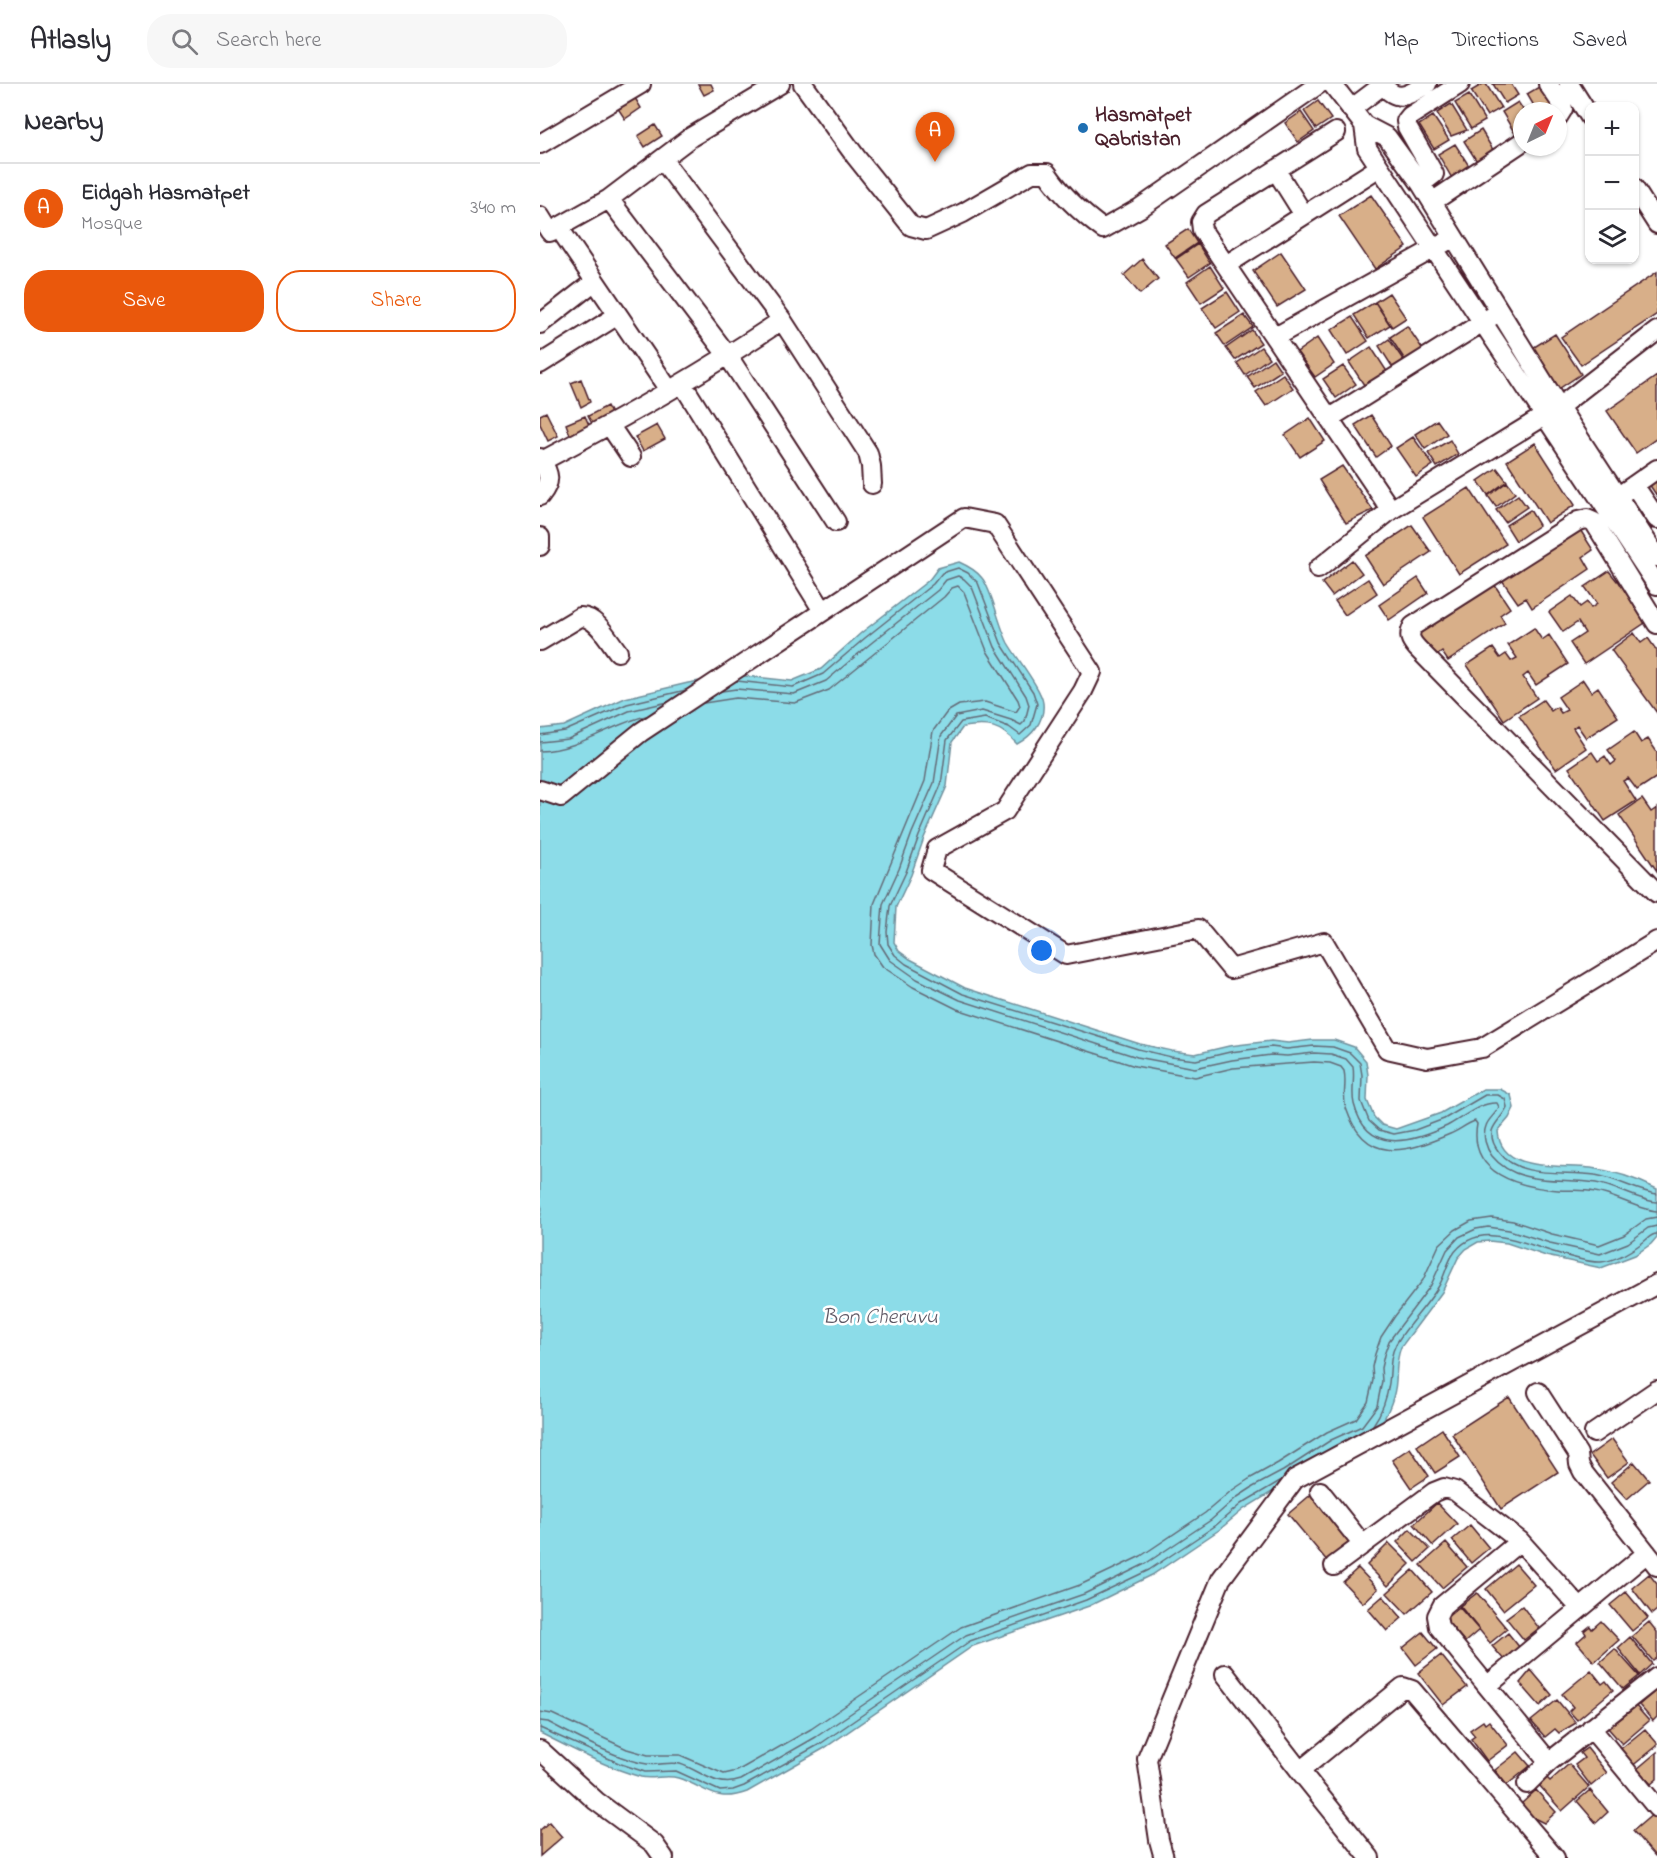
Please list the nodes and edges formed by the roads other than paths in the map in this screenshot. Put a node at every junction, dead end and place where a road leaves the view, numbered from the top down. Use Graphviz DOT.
graph roads {
  1 [pos="641,84"];
  2 [pos="780,84"];
  3 [pos="803,84"];
  4 [pos="1319,84"];
  5 [pos="1332,84"];
  6 [pos="1383,84"];
  7 [pos="1427,84"];
  8 [pos="1460,84"];
  9 [pos="1548,84"];
  10 [pos="1569,84"];
  11 [pos="1561,102"];
  12 [pos="1351,109"];
  13 [pos="1585,109"];
  14 [pos="1364,125"];
  15 [pos="1336,132"];
  16 [pos="540,144"];
  17 [pos="1513,148"];
  18 [pos="662,159"];
  19 [pos="1380,168"];
  20 [pos="1277,172"];
  21 [pos="1421,184"];
  22 [pos="1639,195"];
  23 [pos="609,199"];
  24 [pos="1432,202"];
  25 [pos="1304,215"];
  26 [pos="540,216"];
  27 [pos="1657,224"];
  28 [pos="550,233"];
  29 [pos="1453,237"];
  30 [pos="1434,249"];
  31 [pos="1226,265"];
  32 [pos="595,281"];
  33 [pos="1499,312"];
  34 [pos="618,315"];
  35 [pos="782,320"];
  36 [pos="1482,322"];
  37 [pos="540,324"];
  38 [pos="1657,331"];
  39 [pos="1275,338"];
  40 [pos="728,356"];
  41 [pos="540,364"];
  42 [pos="675,386"];
  43 [pos="1552,412"];
  44 [pos="1330,418"];
  45 [pos="610,426"];
  46 [pos="630,457"];
  47 [pos="541,460"];
  48 [pos="1657,470"];
  49 [pos="872,484"];
  50 [pos="1634,485"];
  51 [pos="540,496"];
  52 [pos="1617,497"];
  53 [pos="1391,510"];
  54 [pos="1657,519"];
  55 [pos="836,522"];
  56 [pos="540,537"];
  57 [pos="540,546"];
  58 [pos="1657,557"];
  59 [pos="1318,569"];
  60 [pos="1657,585"];
  61 [pos="823,611"];
  62 [pos="1657,624"];
  63 [pos="540,641"];
  64 [pos="618,652"];
  65 [pos="540,790"];
  66 [pos="1657,893"];
  67 [pos="1657,941"];
  68 [pos="1657,1284"];
  69 [pos="1657,1390"];
  70 [pos="1538,1392"];
  71 [pos="1594,1433"];
  72 [pos="1320,1491"];
  73 [pos="1520,1541"];
  74 [pos="1363,1545"];
  75 [pos="1652,1560"];
  76 [pos="1334,1566"];
  77 [pos="1580,1608"];
  78 [pos="1225,1674"];
  79 [pos="1657,1677"];
  80 [pos="1487,1686"];
  81 [pos="1591,1728"];
  82 [pos="540,1750"];
  83 [pos="1549,1762"];
  84 [pos="1300,1771"];
  85 [pos="1527,1784"];
  86 [pos="1657,1809"];
  87 [pos="664,1858"];
  88 [pos="1164,1858"];
  89 [pos="1370,1858"];
  90 [pos="1555,1858"];
  1 -- 16 [label="street"];
  2 -- 18 [label="street"];
  3 -- 4 [label="street"];
  5 -- 12 [label="street"];
  6 -- 7 [label="street"];
  6 -- 12 [label="street"];
  8 -- 21 [label="street"];
  9 -- 11 [label="street"];
  10 -- 13 [label="street"];
  12 -- 14 [label="street"];
  14 -- 19 [label="street"];
  14 -- 21 [label="street"];
  15 -- 20 [label="street"];
  17 -- 24 [label="street"];
  18 -- 23 [label="street"];
  18 -- 35 [label="street"];
  19 -- 25 [label="street"];
  19 -- 30 [label="street"];
  20 -- 25 [label="street"];
  20 -- 31 [label="street"];
  21 -- 24 [label="street"];
  22 -- 27 [label="street"];
  23 -- 28 [label="street"];
  23 -- 40 [label="street"];
  24 -- 29 [label="street"];
  25 -- 31 [label="street"];
  26 -- 28 [label="street"];
  28 -- 32 [label="street"];
  29 -- 30 [label="street"];
  29 -- 33 [label="street"];
  30 -- 36 [label="street"];
  30 -- 39 [label="street"];
  31 -- 39 [label="street"];
  32 -- 34 [label="street"];
  32 -- 37 [label="street"];
  33 -- 36 [label="street"];
  33 -- 43 [label="street"];
  34 -- 41 [label="street"];
  34 -- 42 [label="street"];
  35 -- 40 [label="street"];
  35 -- 49 [label="street"];
  36 -- 43 [label="street"];
  36 -- 44 [label="street"];
  38 -- 43 [label="street"];
  39 -- 44 [label="street"];
  40 -- 42 [label="street"];
  40 -- 55 [label="street"];
  42 -- 45 [label="street"];
  42 -- 61 [label="street"];
  43 -- 52 [label="street"];
  43 -- 53 [label="street"];
  43 -- 60 [label="street"];
  44 -- 53 [label="street"];
  45 -- 46 [label="street"];
  45 -- 47 [label="street"];
  47 -- 51 [label="street"];
  48 -- 50 [label="street"];
  50 -- 52 [label="street"];
  50 -- 54 [label="street"];
  52 -- 58 [label="street"];
  53 -- 59 [label="street"];
  56 -- 57 [label="street"];
  61 -- 65 [label="street"];
  61 -- 67 [label="street"];
  62 -- 66 [label="street"];
  63 -- 64 [label="street"];
  68 -- 88 [label="street"];
  69 -- 71 [label="street"];
  70 -- 75 [label="street"];
  72 -- 74 [label="street"];
  73 -- 74 [label="street"];
  73 -- 77 [label="street"];
  73 -- 80 [label="street"];
  74 -- 76 [label="street"];
  75 -- 77 [label="street"];
  77 -- 80 [label="street"];
  78 -- 84 [label="street"];
  79 -- 81 [label="street"];
  80 -- 83 [label="street"];
  81 -- 83 [label="street"];
  81 -- 86 [label="street"];
  82 -- 87 [label="street"];
  83 -- 85 [label="street"];
  84 -- 89 [label="street"];
  84 -- 90 [label="street"];
}
